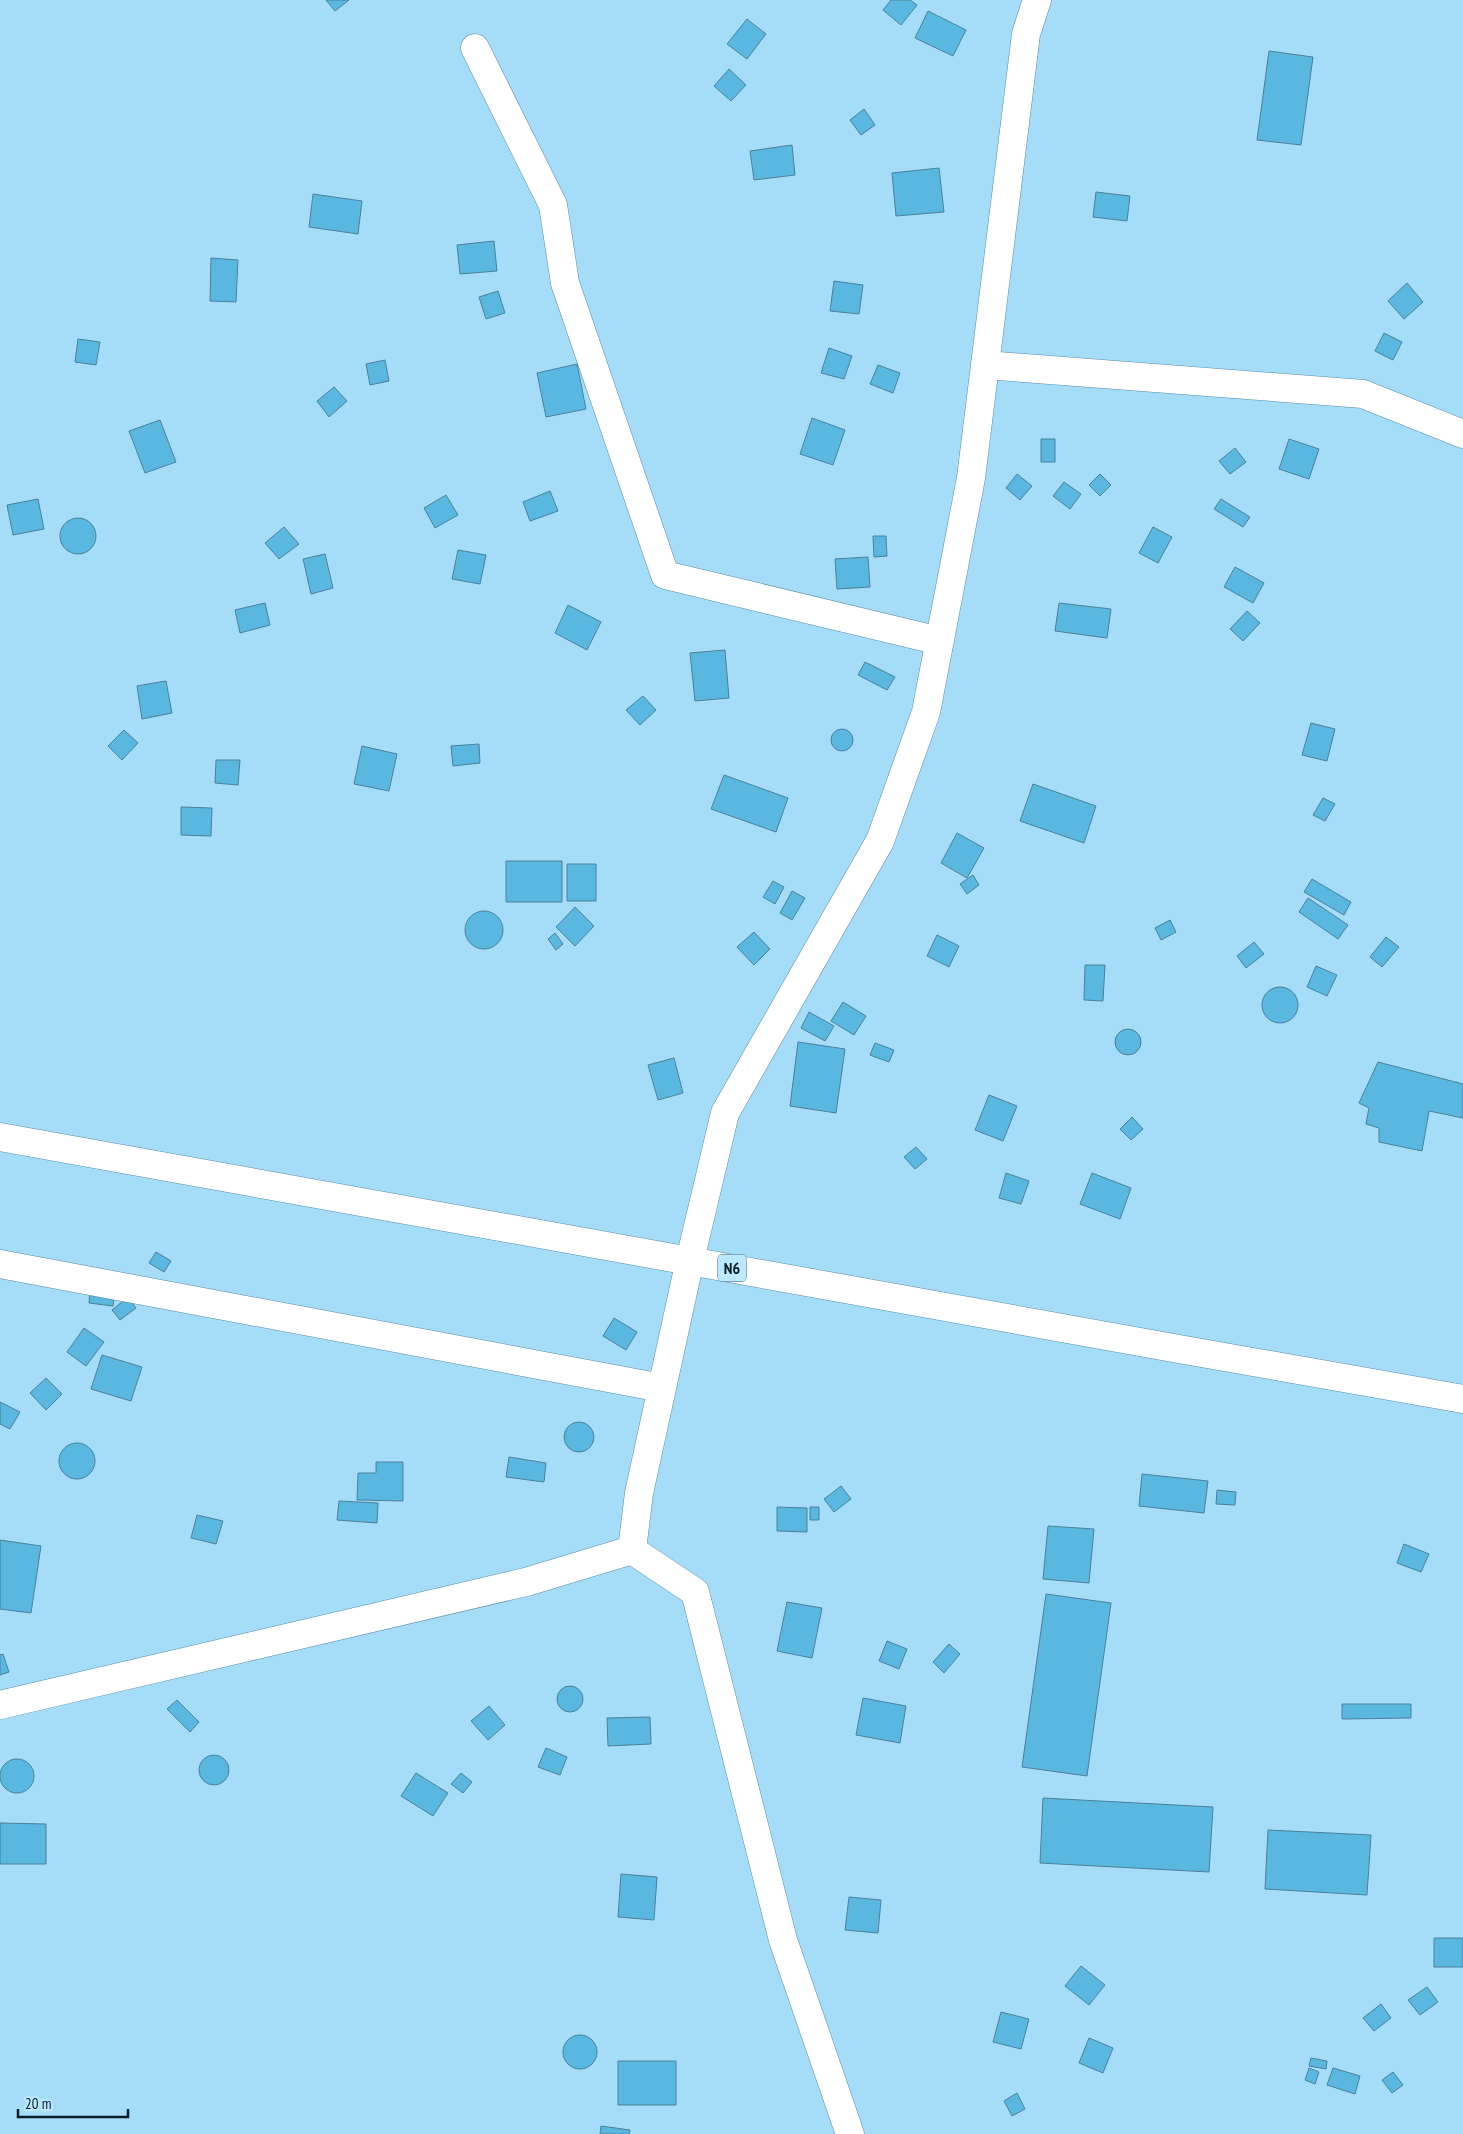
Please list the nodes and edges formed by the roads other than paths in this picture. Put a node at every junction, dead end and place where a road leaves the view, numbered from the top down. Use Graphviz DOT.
graph roads {
  1 [pos="1037,0"];
  2 [pos="475,48"];
  3 [pos="985,365"];
  4 [pos="1463,434"];
  5 [pos="940,641"];
  6 [pos="0,1137"];
  7 [pos="690,1260"];
  8 [pos="0,1264"];
  9 [pos="662,1388"];
  10 [pos="1463,1399"];
  11 [pos="632,1550"];
  12 [pos="0,1705"];
  13 [pos="850,2134"];
  1 -- 3 [label="main road"];
  2 -- 5 [label="main road"];
  3 -- 4 [label="main road"];
  3 -- 5 [label="main road"];
  5 -- 7 [label="main road"];
  6 -- 7 [label="main road, N6"];
  7 -- 9 [label="main road"];
  7 -- 10 [label="main road, N6"];
  8 -- 9 [label="main road"];
  9 -- 11 [label="main road"];
  11 -- 12 [label="main road"];
  11 -- 13 [label="main road"];
}
